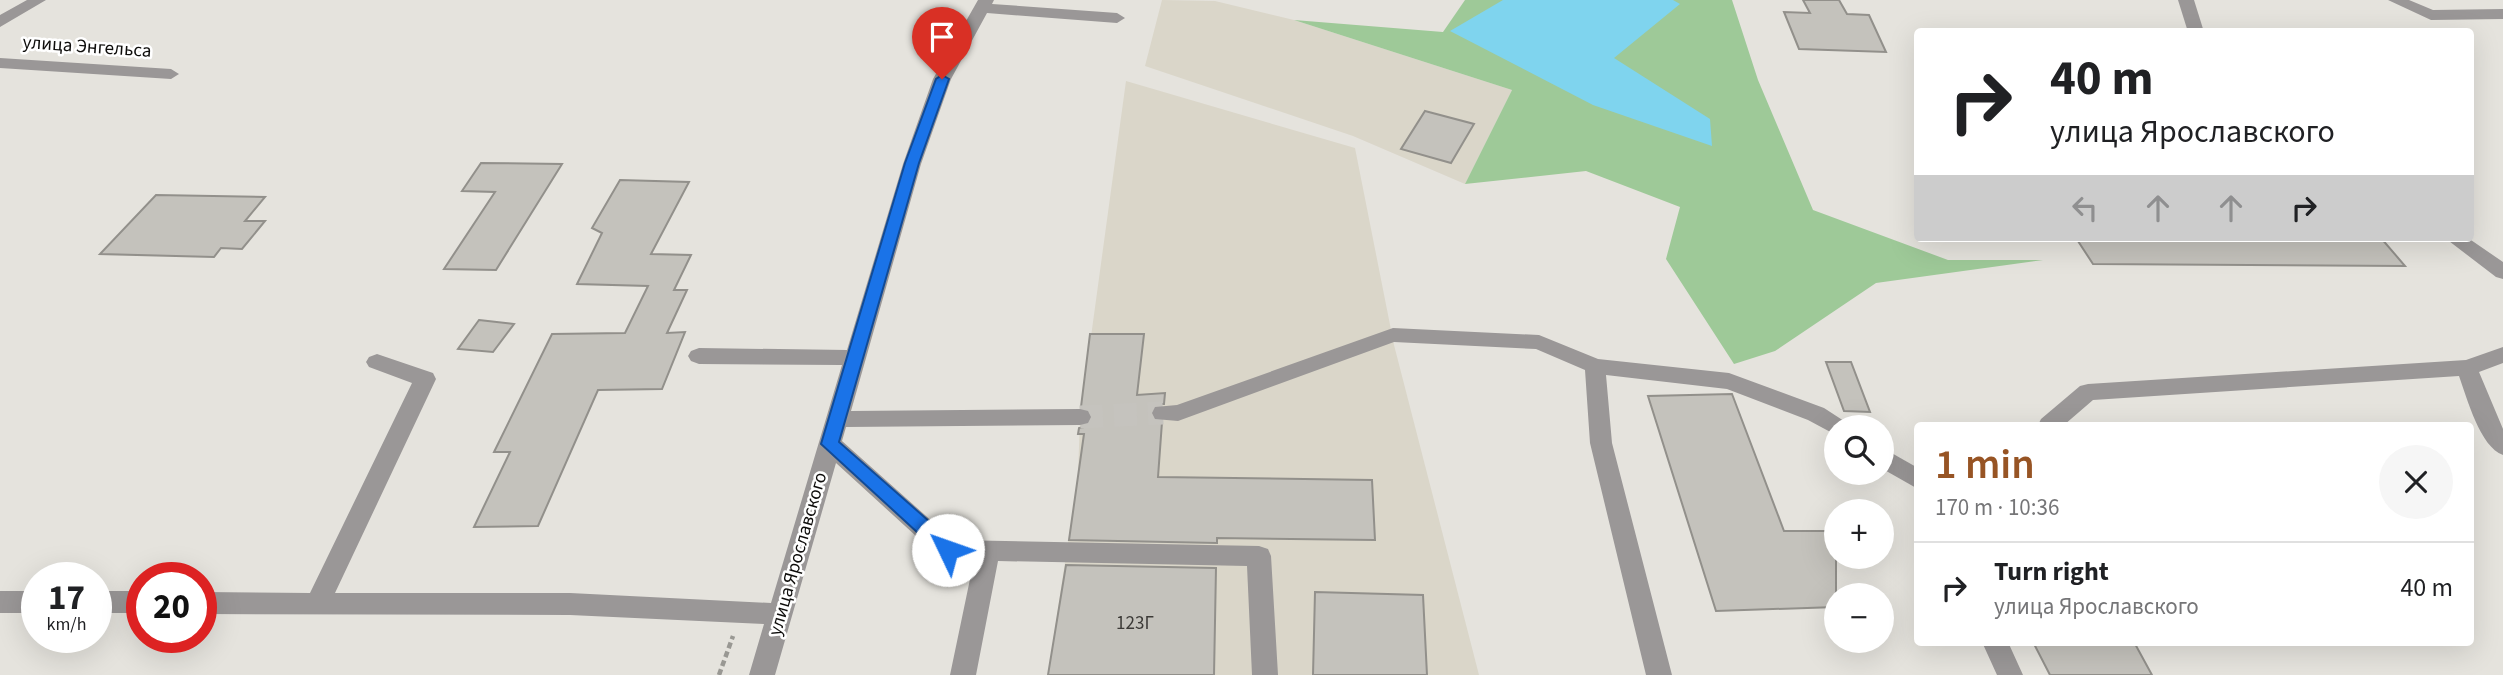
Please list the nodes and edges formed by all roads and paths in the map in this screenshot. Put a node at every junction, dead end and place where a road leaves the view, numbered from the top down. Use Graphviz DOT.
graph roads {
  1 [pos="38,0"];
  2 [pos="2186,0"];
  3 [pos="2396,0"];
  4 [pos="984,4"];
  5 [pos="2503,14"];
  6 [pos="1117,18"];
  7 [pos="0,22"];
  8 [pos="2195,28"];
  9 [pos="0,63"];
  10 [pos="171,74"];
  11 [pos="2461,242"];
  12 [pos="2503,272"];
  13 [pos="2503,355"];
  14 [pos="699,356"];
  15 [pos="855,358"];
  16 [pos="377,362"];
  17 [pos="1595,366"];
  18 [pos="2467,368"];
  19 [pos="1163,413"];
  20 [pos="1080,417"];
  21 [pos="837,419"];
  22 [pos="1824,419"];
  23 [pos="2053,422"];
  24 [pos="830,444"];
  25 [pos="2503,446"];
  26 [pos="1894,464"];
  27 [pos="1914,477"];
  28 [pos="988,550"];
  29 [pos="0,602"];
  30 [pos="21,602"];
  31 [pos="217,603"];
  32 [pos="318,603"];
  33 [pos="742,612"];
  34 [pos="780,614"];
  35 [pos="1997,646"];
  36 [pos="719,675"];
  37 [pos="762,675"];
  38 [pos="963,675"];
  39 [pos="1265,675"];
  40 [pos="1658,675"];
  41 [pos="2010,675"];
  1 -- 7 [label="street"];
  2 -- 8 [label="street"];
  3 -- 5 [label="street"];
  4 -- 6 [label="street"];
  4 -- 15 [label="street, улица Ярославского"];
  9 -- 10 [label="street, улица Энгельса"];
  11 -- 12 [label="street"];
  13 -- 18 [label="street"];
  14 -- 15 [label="street"];
  15 -- 21 [label="street, улица Ярославского"];
  16 -- 32 [label="street"];
  17 -- 19 [label="street"];
  17 -- 22 [label="street"];
  17 -- 40 [label="street"];
  18 -- 23 [label="street"];
  18 -- 25 [label="street"];
  20 -- 21 [label="street"];
  21 -- 24 [label="street, улица Ярославского"];
  24 -- 28 [label="street"];
  24 -- 34 [label="street, улица Ярославского"];
  26 -- 27 [label="street"];
  28 -- 38 [label="street"];
  28 -- 39 [label="street"];
  29 -- 30 [label="street"];
  31 -- 32 [label="street"];
  32 -- 33 [label="street"];
  33 -- 34 [label="street"];
  33 -- 36 [label="path"];
  34 -- 37 [label="street, улица Ярославского"];
  35 -- 41 [label="street"];
}
